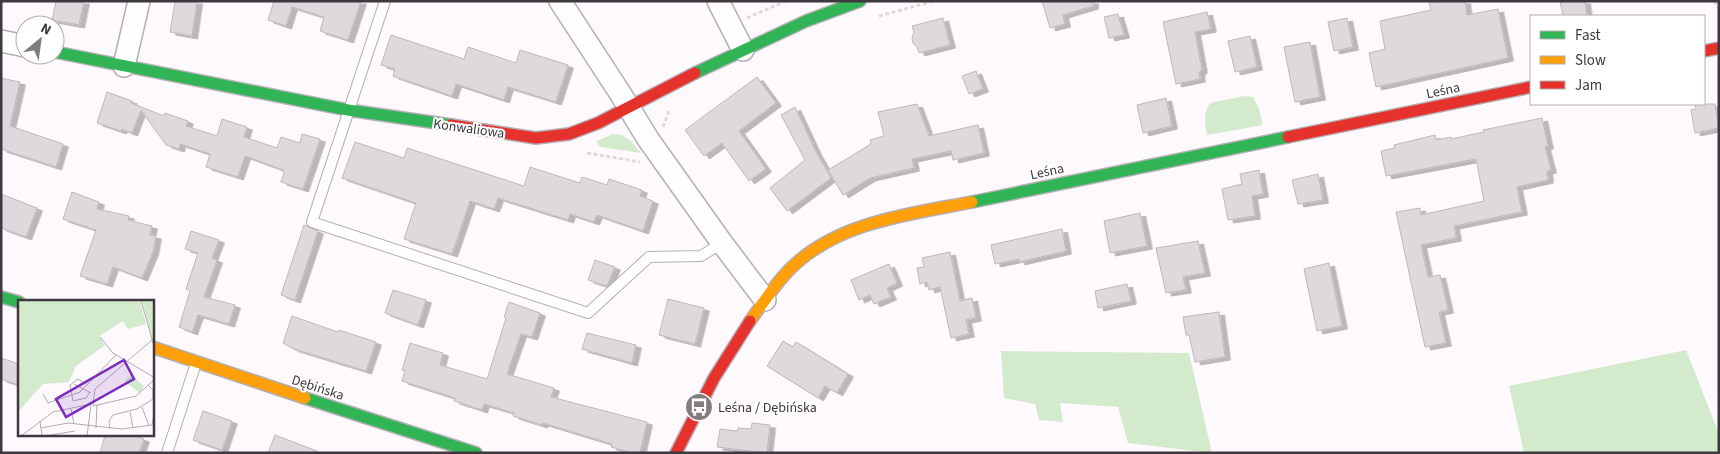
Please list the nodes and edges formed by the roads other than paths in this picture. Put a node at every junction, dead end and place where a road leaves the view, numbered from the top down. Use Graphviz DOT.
graph roads {
  1 [pos="139,1"];
  2 [pos="385,1"];
  3 [pos="560,1"];
  4 [pos="718,1"];
  5 [pos="860,1"];
  6 [pos="1,41"];
  7 [pos="15,44"];
  8 [pos="1719,48"];
  9 [pos="743,50"];
  10 [pos="1705,51"];
  11 [pos="65,54"];
  12 [pos="124,66"];
  13 [pos="1530,87"];
  14 [pos="630,107"];
  15 [pos="348,110"];
  16 [pos="722,243"];
  17 [pos="1,297"];
  18 [pos="765,300"];
  19 [pos="18,302"];
  20 [pos="154,348"];
  21 [pos="197,362"];
  22 [pos="676,452"];
  23 [pos="166,453"];
  24 [pos="476,453"];
  1 -- 12 [label="street"];
  2 -- 15 [label="lane"];
  3 -- 14 [label="street"];
  4 -- 9 [label="street"];
  5 -- 9 [label="street, Konwaliowa"];
  6 -- 7 [label="street"];
  8 -- 10 [label="street"];
  9 -- 14 [label="street, Konwaliowa"];
  11 -- 12 [label="street, Konwaliowa"];
  12 -- 15 [label="street, Konwaliowa"];
  13 -- 18 [label="street, Leśna"];
  14 -- 15 [label="street, Konwaliowa"];
  14 -- 16 [label="street"];
  15 -- 16 [label="lane"];
  16 -- 18 [label="street"];
  17 -- 19 [label="street"];
  18 -- 22 [label="street, Leśna"];
  20 -- 21 [label="street, Dębińska"];
  21 -- 23 [label="lane"];
  21 -- 24 [label="street, Dębińska"];
}
